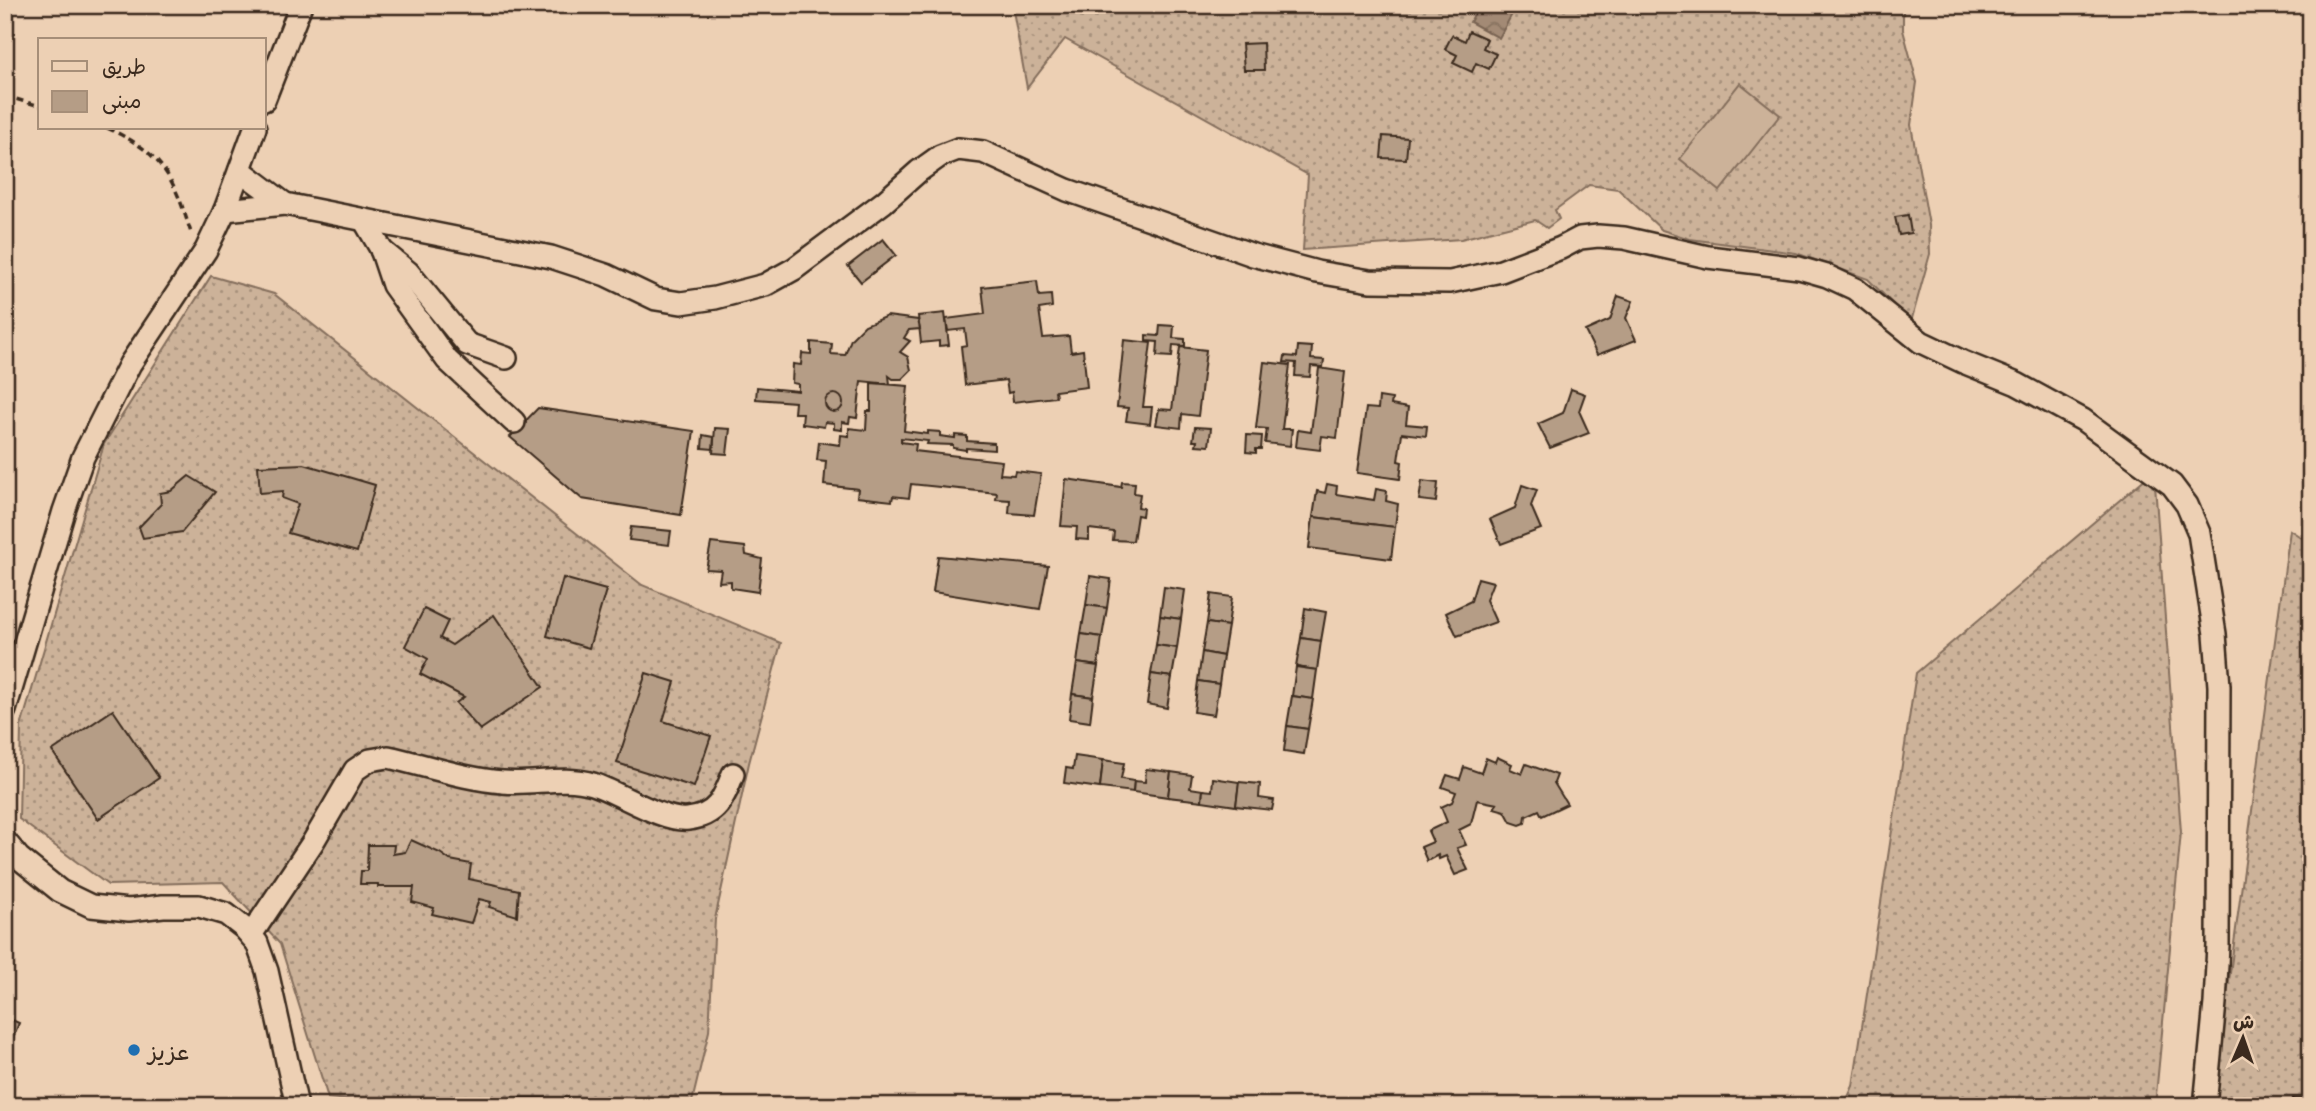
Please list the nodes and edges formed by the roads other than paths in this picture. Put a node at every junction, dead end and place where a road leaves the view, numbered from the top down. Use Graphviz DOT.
graph roads {
  1 [pos="301,5"];
  2 [pos="266,95"];
  3 [pos="254,130"];
  4 [pos="240,170"];
  5 [pos="285,204"];
  6 [pos="225,210"];
  7 [pos="364,220"];
  8 [pos="381,249"];
  9 [pos="467,344"];
  10 [pos="506,358"];
  11 [pos="447,360"];
  12 [pos="514,422"];
  13 [pos="5,710"];
  14 [pos="733,774"];
  15 [pos="5,841"];
  16 [pos="251,935"];
  17 [pos="297,1106"];
  18 [pos="2205,1106"];
  1 -- 2 [label="street"];
  3 -- 4 [label="street"];
  4 -- 5 [label="street"];
  4 -- 6 [label="street"];
  5 -- 6 [label="street"];
  5 -- 7 [label="street"];
  6 -- 13 [label="street"];
  7 -- 8 [label="street"];
  7 -- 18 [label="street"];
  8 -- 9 [label="street"];
  8 -- 11 [label="street"];
  9 -- 10 [label="street"];
  9 -- 11 [label="street"];
  11 -- 12 [label="street"];
  14 -- 16 [label="street"];
  15 -- 16 [label="street"];
  16 -- 17 [label="street"];
}
